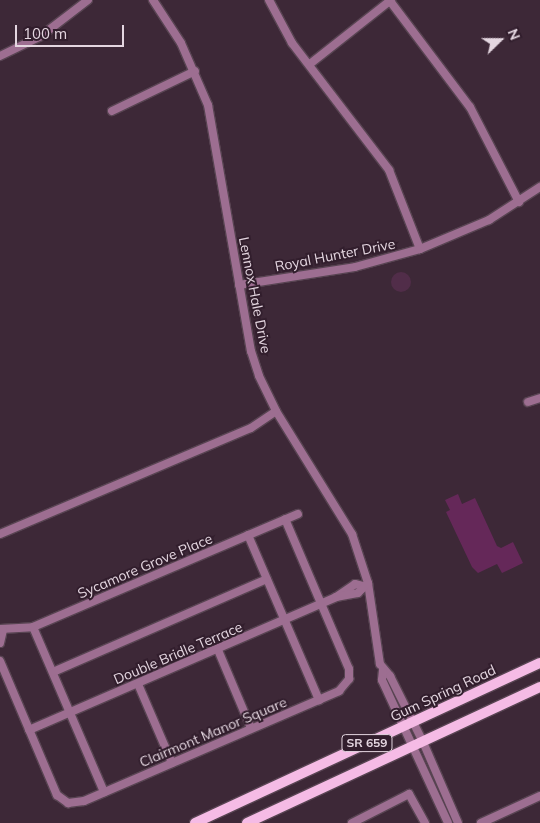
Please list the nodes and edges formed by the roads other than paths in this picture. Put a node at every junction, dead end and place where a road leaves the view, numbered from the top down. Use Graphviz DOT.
graph roads {
  1 [pos="88,0"];
  2 [pos="153,0"];
  3 [pos="269,0"];
  4 [pos="390,0"];
  5 [pos="0,56"];
  6 [pos="310,64"];
  7 [pos="195,71"];
  8 [pos="112,111"];
  9 [pos="540,187"];
  10 [pos="519,202"];
  11 [pos="420,249"];
  12 [pos="239,285"];
  13 [pos="540,398"];
  14 [pos="528,402"];
  15 [pos="276,411"];
  16 [pos="298,514"];
  17 [pos="285,519"];
  18 [pos="0,534"];
  19 [pos="248,535"];
  20 [pos="267,579"];
  21 [pos="366,584"];
  22 [pos="322,604"];
  23 [pos="285,620"];
  24 [pos="33,627"];
  25 [pos="2,629"];
  26 [pos="0,643"];
  27 [pos="218,650"];
  28 [pos="0,661"];
  29 [pos="540,663"];
  30 [pos="52,672"];
  31 [pos="138,684"];
  32 [pos="540,687"];
  33 [pos="319,700"];
  34 [pos="70,713"];
  35 [pos="408,724"];
  36 [pos="251,728"];
  37 [pos="30,730"];
  38 [pos="418,744"];
  39 [pos="172,763"];
  40 [pos="104,792"];
  41 [pos="540,796"];
  42 [pos="195,823"];
  43 [pos="247,823"];
  44 [pos="352,823"];
  45 [pos="426,823"];
  46 [pos="448,823"];
  47 [pos="458,823"];
  48 [pos="481,823"];
  1 -- 5 [label="street"];
  2 -- 7 [label="street, Lennox Hale Drive"];
  3 -- 6 [label="street"];
  4 -- 6 [label="street"];
  4 -- 10 [label="street"];
  6 -- 11 [label="street"];
  7 -- 8 [label="street"];
  7 -- 12 [label="street, Lennox Hale Drive"];
  9 -- 10 [label="street, Royal Hunter Drive"];
  10 -- 11 [label="street, Royal Hunter Drive"];
  11 -- 12 [label="street, Royal Hunter Drive"];
  12 -- 15 [label="street, Lennox Hale Drive"];
  13 -- 14 [label="street"];
  15 -- 18 [label="street"];
  15 -- 21 [label="street, Lennox Hale Drive"];
  16 -- 17 [label="street, Sycamore Grove Place"];
  17 -- 19 [label="street, Sycamore Grove Place"];
  17 -- 22 [label="street, Clairmont Manor Square"];
  19 -- 20 [label="street"];
  19 -- 24 [label="street, Sycamore Grove Place"];
  20 -- 23 [label="street"];
  20 -- 30 [label="street"];
  21 -- 22 [label="street, Double Bridle Terrace"];
  21 -- 35 [label="street, Lennox Hale Drive"];
  22 -- 23 [label="street, Double Bridle Terrace"];
  22 -- 33 [label="street, Clairmont Manor Square"];
  23 -- 27 [label="street, Double Bridle Terrace"];
  23 -- 33 [label="street"];
  24 -- 25 [label="street, Sycamore Grove Place"];
  24 -- 30 [label="street"];
  25 -- 26 [label="street"];
  27 -- 31 [label="street, Double Bridle Terrace"];
  27 -- 36 [label="street"];
  28 -- 37 [label="street, Clairmont Manor Square"];
  29 -- 35 [label="main road, Gum Spring Road / SR 659"];
  30 -- 34 [label="street"];
  31 -- 34 [label="street, Double Bridle Terrace"];
  31 -- 39 [label="street"];
  32 -- 38 [label="main road, SR 659"];
  33 -- 36 [label="street, Clairmont Manor Square"];
  34 -- 37 [label="street, Double Bridle Terrace"];
  34 -- 40 [label="street"];
  35 -- 38 [label="street, Lennox Hale Drive"];
  35 -- 42 [label="main road, Gum Spring Road / SR 659"];
  36 -- 39 [label="street, Clairmont Manor Square"];
  37 -- 40 [label="street, Clairmont Manor Square"];
  38 -- 43 [label="main road, SR 659"];
  38 -- 46 [label="street"];
  38 -- 47 [label="street"];
  39 -- 40 [label="street, Clairmont Manor Square"];
  41 -- 48 [label="street"];
  44 -- 45 [label="street"];
}
